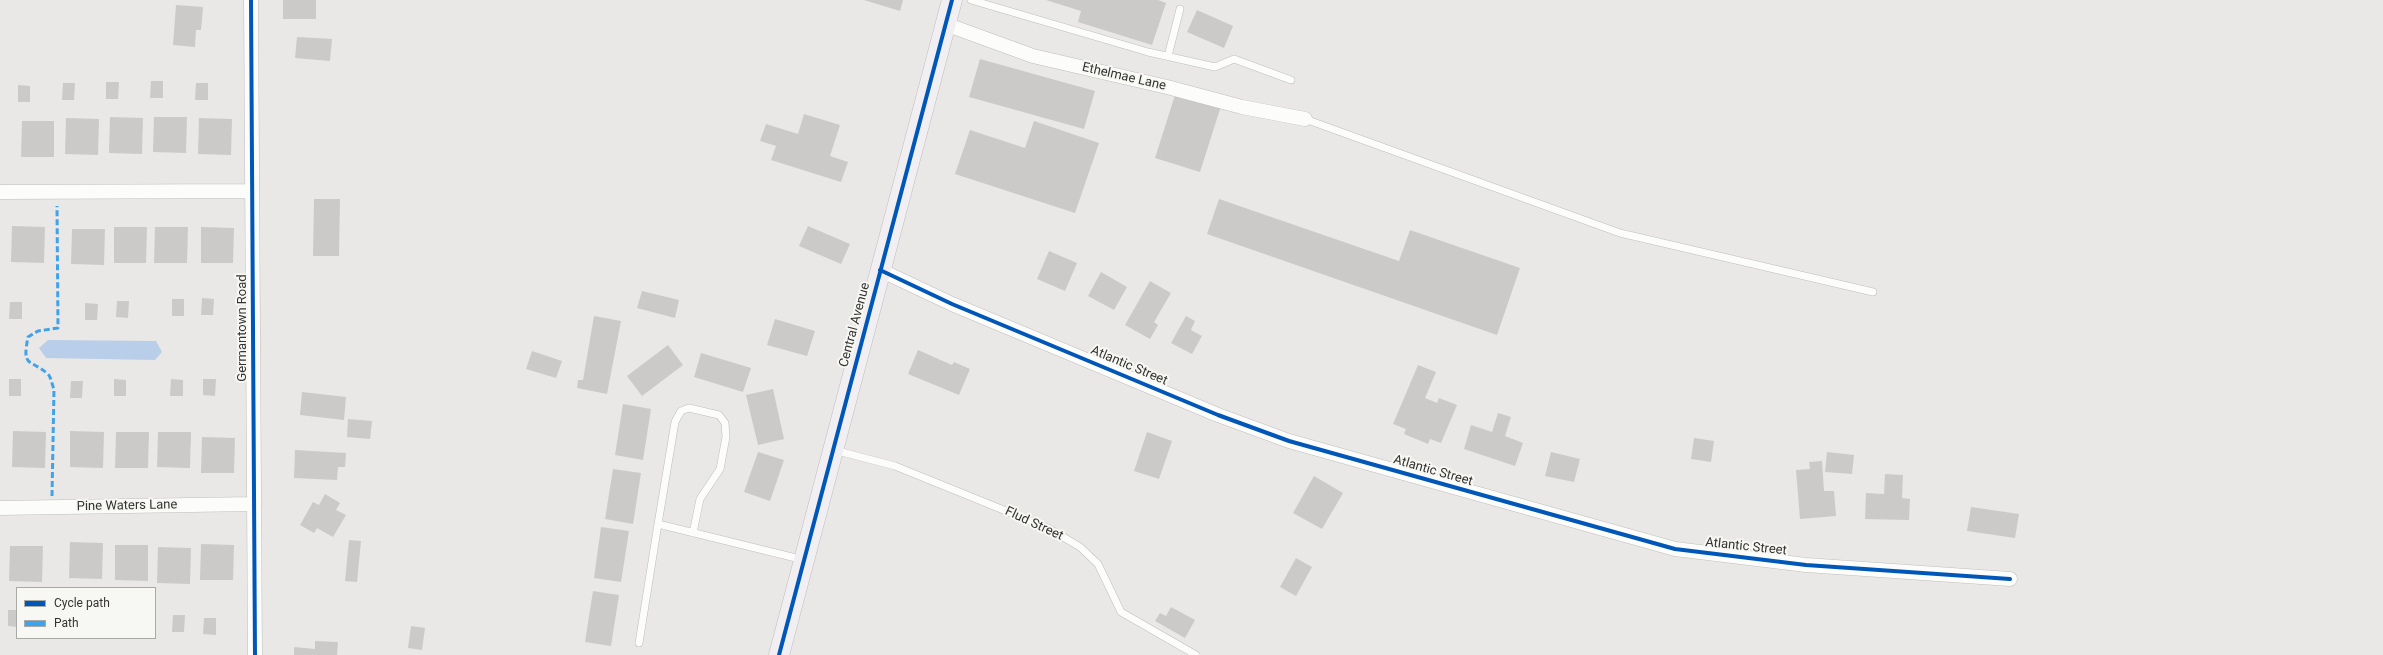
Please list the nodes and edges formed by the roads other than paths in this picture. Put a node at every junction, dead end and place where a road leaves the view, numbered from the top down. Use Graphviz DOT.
graph roads {
  1 [pos="251,0"];
  2 [pos="952,0"];
  3 [pos="971,0"];
  4 [pos="1180,9"];
  5 [pos="945,24"];
  6 [pos="1168,56"];
  7 [pos="1291,80"];
  8 [pos="1305,119"];
  9 [pos="252,191"];
  10 [pos="0,192"];
  11 [pos="880,270"];
  12 [pos="1873,292"];
  13 [pos="832,449"];
  14 [pos="254,504"];
  15 [pos="0,508"];
  16 [pos="658,524"];
  17 [pos="693,533"];
  18 [pos="804,560"];
  19 [pos="2010,579"];
  20 [pos="639,643"];
  21 [pos="255,655"];
  22 [pos="779,655"];
  23 [pos="1196,655"];
  1 -- 9 [label="street, Germantown Road"];
  2 -- 5 [label="street, Central Avenue"];
  3 -- 6 [label="lane"];
  4 -- 6 [label="lane"];
  5 -- 8 [label="street, Ethelmae Lane"];
  5 -- 11 [label="street, Central Avenue"];
  6 -- 7 [label="lane"];
  8 -- 12 [label="lane"];
  9 -- 10 [label="street"];
  9 -- 14 [label="street, Germantown Road"];
  11 -- 13 [label="street, Central Avenue"];
  11 -- 19 [label="street, Atlantic Street"];
  13 -- 18 [label="street, Central Avenue"];
  13 -- 23 [label="lane, Flud Street"];
  14 -- 15 [label="street, Pine Waters Lane"];
  14 -- 21 [label="street, Germantown Road"];
  16 -- 17 [label="lane"];
  16 -- 17 [label="lane"];
  16 -- 20 [label="lane"];
  17 -- 18 [label="lane"];
  18 -- 22 [label="street, Central Avenue"];
}
